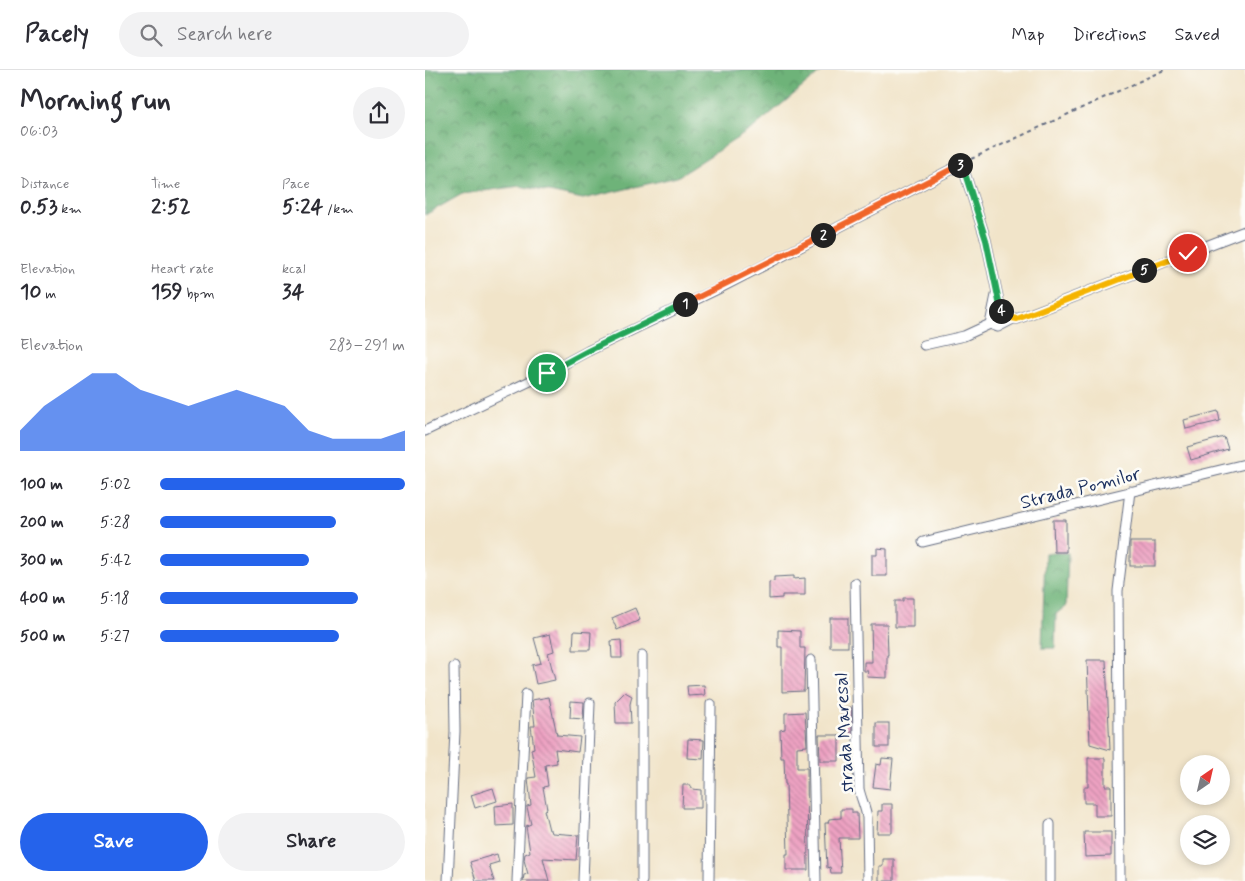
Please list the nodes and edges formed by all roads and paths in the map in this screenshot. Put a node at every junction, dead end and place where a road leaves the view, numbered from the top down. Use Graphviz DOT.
graph roads {
  1 [pos="1164,70"];
  2 [pos="962,164"];
  3 [pos="1245,231"];
  4 [pos="997,292"];
  5 [pos="1015,318"];
  6 [pos="990,324"];
  7 [pos="924,345"];
  8 [pos="425,431"];
  9 [pos="1245,464"];
  10 [pos="1130,492"];
  11 [pos="923,542"];
  12 [pos="855,583"];
  13 [pos="642,656"];
  14 [pos="811,660"];
  15 [pos="455,667"];
  16 [pos="526,694"];
  17 [pos="590,703"];
  18 [pos="711,704"];
  19 [pos="1049,824"];
  20 [pos="448,881"];
  21 [pos="517,881"];
  22 [pos="583,881"];
  23 [pos="642,881"];
  24 [pos="709,881"];
  25 [pos="816,881"];
  26 [pos="868,881"];
  27 [pos="1050,881"];
  28 [pos="1121,881"];
  1 -- 2 [label="path"];
  2 -- 4 [label="street"];
  2 -- 8 [label="street"];
  3 -- 5 [label="street"];
  4 -- 5 [label="street"];
  4 -- 6 [label="street"];
  5 -- 6 [label="street"];
  6 -- 7 [label="street"];
  9 -- 10 [label="street, Strada Pomilor"];
  10 -- 11 [label="street, Strada Pomilor"];
  10 -- 28 [label="street"];
  12 -- 26 [label="street, strada Maresal"];
  13 -- 23 [label="street"];
  14 -- 25 [label="street"];
  15 -- 20 [label="street"];
  16 -- 21 [label="street"];
  17 -- 22 [label="street"];
  18 -- 24 [label="street"];
  19 -- 27 [label="street"];
}
